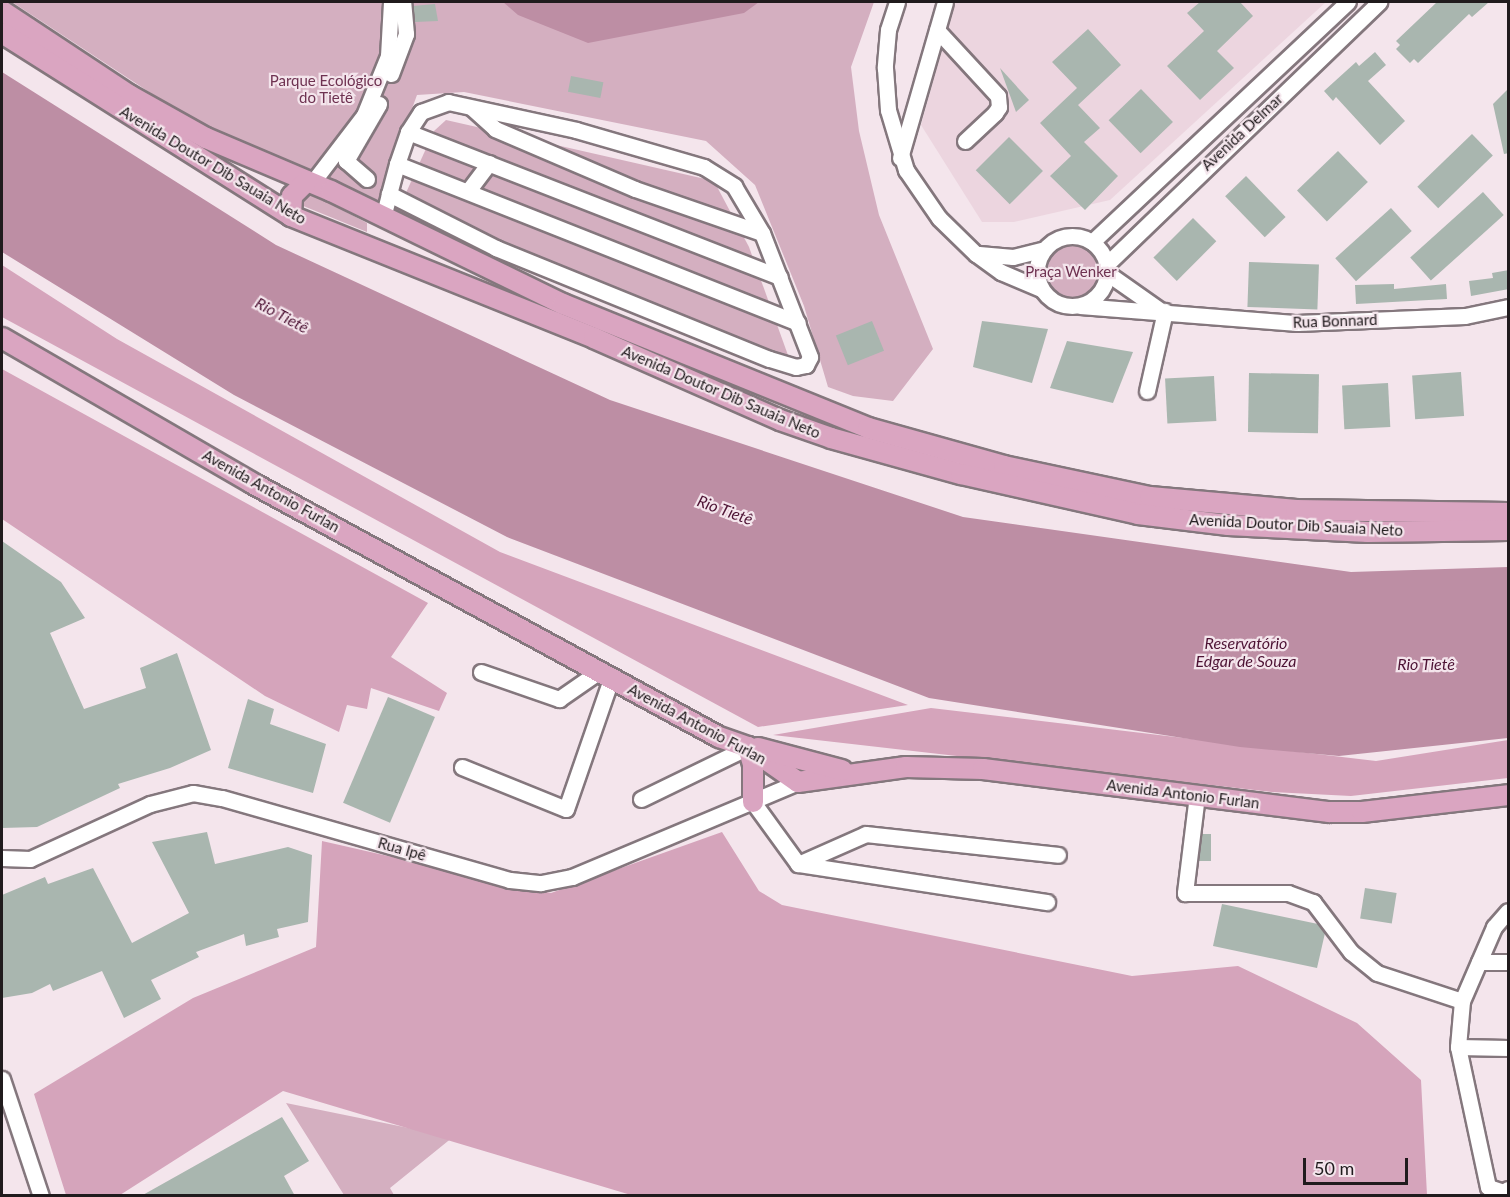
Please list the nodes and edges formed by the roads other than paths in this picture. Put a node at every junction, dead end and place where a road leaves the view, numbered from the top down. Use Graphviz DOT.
graph roads {
  1 [pos="391,2"];
  2 [pos="403,2"];
  3 [pos="897,2"];
  4 [pos="945,2"];
  5 [pos="1348,2"];
  6 [pos="1379,2"];
  7 [pos="2,11"];
  8 [pos="937,30"];
  9 [pos="2,33"];
  10 [pos="472,108"];
  11 [pos="408,132"];
  12 [pos="965,141"];
  13 [pos="900,158"];
  14 [pos="489,163"];
  15 [pos="397,164"];
  16 [pos="367,179"];
  17 [pos="309,182"];
  18 [pos="468,191"];
  19 [pos="389,194"];
  20 [pos="291,216"];
  21 [pos="385,219"];
  22 [pos="762,233"];
  23 [pos="1092,242"];
  24 [pos="367,248"];
  25 [pos="1044,249"];
  26 [pos="976,254"];
  27 [pos="1107,268"];
  28 [pos="780,277"];
  29 [pos="1041,290"];
  30 [pos="1080,306"];
  31 [pos="1509,307"];
  32 [pos="1163,311"];
  33 [pos="798,323"];
  34 [pos="2,338"];
  35 [pos="1147,391"];
  36 [pos="1509,513"];
  37 [pos="1509,530"];
  38 [pos="480,672"];
  39 [pos="605,676"];
  40 [pos="718,737"];
  41 [pos="748,747"];
  42 [pos="462,767"];
  43 [pos="854,772"];
  44 [pos="798,782"];
  45 [pos="1197,795"];
  46 [pos="1509,795"];
  47 [pos="641,799"];
  48 [pos="753,802"];
  49 [pos="1058,855"];
  50 [pos="2,858"];
  51 [pos="798,864"];
  52 [pos="1047,902"];
  53 [pos="1509,911"];
  54 [pos="1479,962"];
  55 [pos="1509,963"];
  56 [pos="1462,1001"];
  57 [pos="1458,1047"];
  58 [pos="1509,1048"];
  59 [pos="2,1079"];
  60 [pos="1509,1189"];
  61 [pos="41,1196"];
  1 -- 17 [label="street"];
  2 -- 16 [label="street"];
  3 -- 13 [label="street"];
  4 -- 8 [label="street"];
  5 -- 23 [label="street, Avenida Delmar"];
  6 -- 27 [label="street, Avenida Delmar"];
  7 -- 17 [label="main road, Avenida Doutor Dib Sauaia Neto"];
  8 -- 12 [label="street"];
  8 -- 13 [label="street"];
  9 -- 20 [label="main road, Avenida Doutor Dib Sauaia Neto"];
  10 -- 11 [label="street"];
  10 -- 22 [label="street"];
  10 -- 22 [label="street"];
  11 -- 14 [label="street"];
  11 -- 15 [label="street"];
  13 -- 26 [label="street"];
  14 -- 18 [label="street"];
  14 -- 28 [label="street"];
  15 -- 18 [label="street"];
  15 -- 19 [label="street"];
  17 -- 20 [label="main road"];
  17 -- 21 [label="main road, Avenida Doutor Dib Sauaia Neto"];
  18 -- 33 [label="street"];
  19 -- 21 [label="street"];
  19 -- 33 [label="street"];
  20 -- 24 [label="main road, Avenida Doutor Dib Sauaia Neto"];
  21 -- 24 [label="main road"];
  21 -- 36 [label="main road, Avenida Doutor Dib Sauaia Neto"];
  22 -- 28 [label="street"];
  23 -- 25 [label="street"];
  23 -- 27 [label="street"];
  24 -- 37 [label="main road, Avenida Doutor Dib Sauaia Neto"];
  25 -- 26 [label="street"];
  25 -- 29 [label="street"];
  26 -- 29 [label="street"];
  27 -- 30 [label="street"];
  27 -- 32 [label="street, Rua Bonnard"];
  28 -- 33 [label="street"];
  29 -- 30 [label="street"];
  30 -- 32 [label="street, Rua Bonnard"];
  31 -- 32 [label="street, Rua Bonnard"];
  32 -- 35 [label="street"];
  34 -- 39 [label="main road, Avenida Antonio Furlan"];
  38 -- 39 [label="street"];
  39 -- 40 [label="main road, Avenida Antonio Furlan"];
  39 -- 42 [label="street"];
  40 -- 41 [label="main road, Avenida Antonio Furlan"];
  40 -- 43 [label="main road"];
  41 -- 44 [label="main road, Avenida Antonio Furlan"];
  41 -- 47 [label="street"];
  41 -- 48 [label="main road"];
  43 -- 44 [label="main road, Avenida Antonio Furlan"];
  43 -- 45 [label="main road, Avenida Antonio Furlan"];
  44 -- 48 [label="street, Rua Ipê"];
  45 -- 46 [label="main road, Avenida Antonio Furlan"];
  45 -- 56 [label="street"];
  48 -- 50 [label="street, Rua Ipê"];
  48 -- 51 [label="street"];
  49 -- 51 [label="street"];
  51 -- 52 [label="street"];
  53 -- 54 [label="street"];
  54 -- 55 [label="street"];
  54 -- 56 [label="street"];
  56 -- 57 [label="street"];
  57 -- 58 [label="street"];
  57 -- 60 [label="street"];
  59 -- 61 [label="street"];
}
